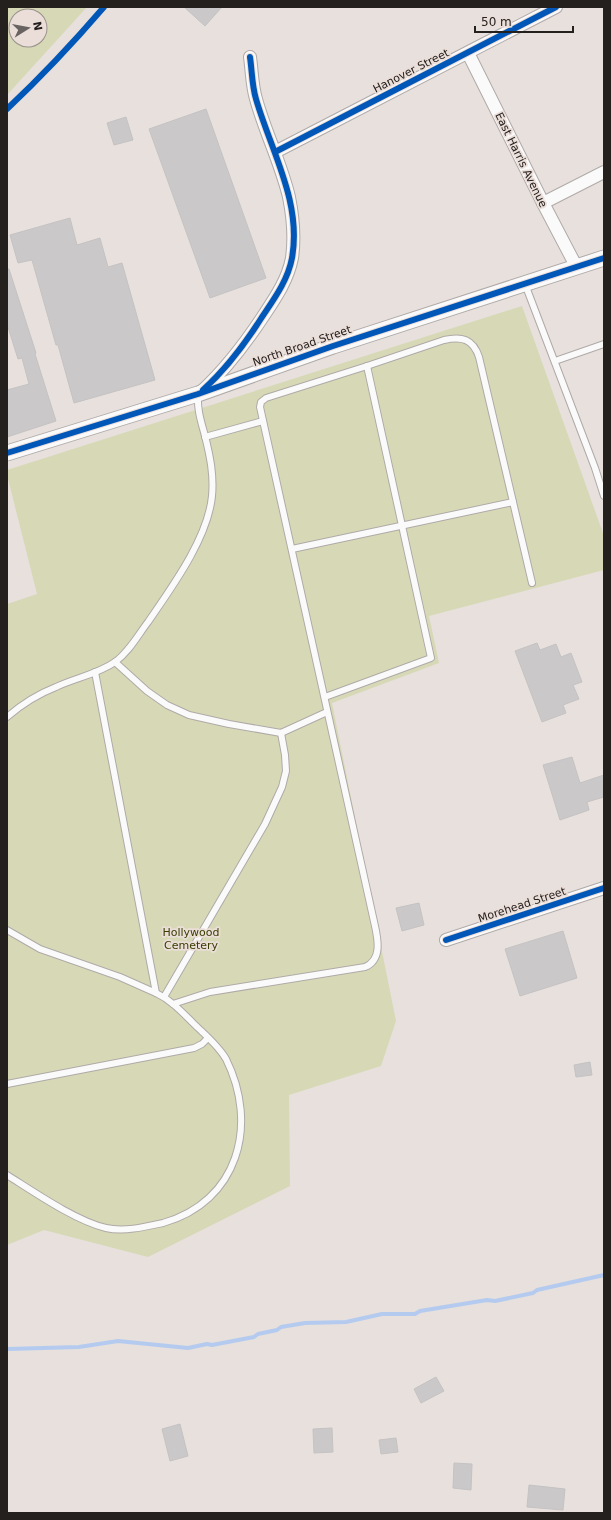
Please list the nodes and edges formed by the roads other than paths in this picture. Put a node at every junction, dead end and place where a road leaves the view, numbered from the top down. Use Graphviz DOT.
graph roads {
  1 [pos="556,7"];
  2 [pos="468,53"];
  3 [pos="250,57"];
  4 [pos="276,152"];
  5 [pos="604,172"];
  6 [pos="542,203"];
  7 [pos="604,258"];
  8 [pos="576,266"];
  9 [pos="525,283"];
  10 [pos="604,344"];
  11 [pos="555,361"];
  12 [pos="367,366"];
  13 [pos="198,394"];
  14 [pos="263,421"];
  15 [pos="206,437"];
  16 [pos="7,454"];
  17 [pos="604,496"];
  18 [pos="513,502"];
  19 [pos="402,526"];
  20 [pos="292,549"];
  21 [pos="532,583"];
  22 [pos="115,662"];
  23 [pos="95,672"];
  24 [pos="325,697"];
  25 [pos="327,712"];
  26 [pos="7,716"];
  27 [pos="281,733"];
  28 [pos="604,888"];
  29 [pos="7,930"];
  30 [pos="446,940"];
  31 [pos="156,993"];
  32 [pos="164,997"];
  33 [pos="173,1004"];
  34 [pos="208,1038"];
  35 [pos="7,1084"];
  36 [pos="7,1175"];
  1 -- 2 [label="street, Hanover Street"];
  2 -- 4 [label="street, Hanover Street"];
  2 -- 6 [label="street, East Harris Avenue"];
  3 -- 4 [label="street"];
  4 -- 13 [label="street"];
  5 -- 6 [label="street"];
  6 -- 8 [label="street, East Harris Avenue"];
  7 -- 8 [label="street, North Broad Street"];
  8 -- 9 [label="street, North Broad Street"];
  9 -- 11 [label="lane"];
  9 -- 13 [label="street, North Broad Street"];
  10 -- 11 [label="lane"];
  11 -- 17 [label="lane"];
  12 -- 14 [label="lane"];
  12 -- 18 [label="lane"];
  12 -- 19 [label="lane"];
  13 -- 15 [label="lane"];
  13 -- 16 [label="street, North Broad Street"];
  14 -- 15 [label="lane"];
  14 -- 20 [label="lane"];
  15 -- 22 [label="lane"];
  18 -- 19 [label="lane"];
  18 -- 21 [label="lane"];
  19 -- 20 [label="lane"];
  19 -- 24 [label="lane"];
  20 -- 24 [label="lane"];
  22 -- 23 [label="lane"];
  22 -- 27 [label="lane"];
  23 -- 26 [label="lane"];
  23 -- 31 [label="lane"];
  24 -- 25 [label="lane"];
  25 -- 27 [label="lane"];
  25 -- 33 [label="lane"];
  27 -- 32 [label="lane"];
  28 -- 30 [label="street, Morehead Street"];
  29 -- 31 [label="lane"];
  31 -- 32 [label="lane"];
  32 -- 33 [label="lane"];
  33 -- 34 [label="lane"];
  34 -- 35 [label="lane"];
  34 -- 36 [label="lane"];
}
